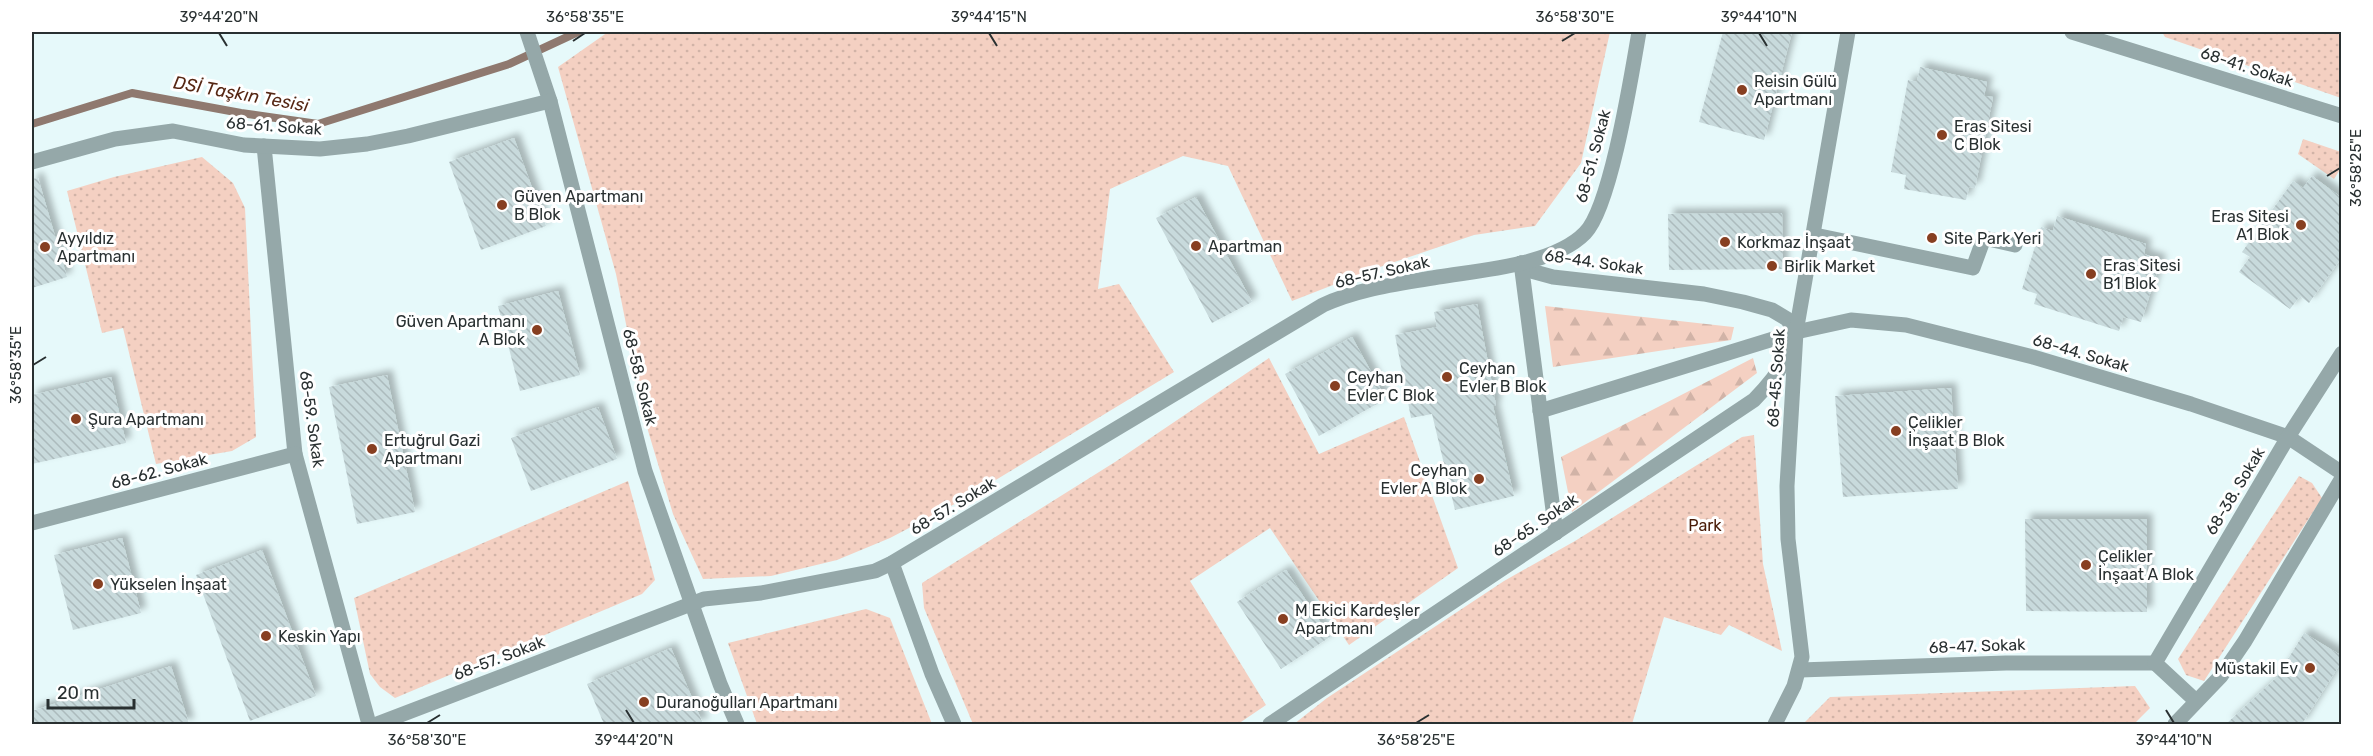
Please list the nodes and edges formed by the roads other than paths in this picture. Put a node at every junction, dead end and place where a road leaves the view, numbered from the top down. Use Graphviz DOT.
graph roads {
  1 [pos="527,32"];
  2 [pos="1639,32"];
  3 [pos="1848,32"];
  4 [pos="2072,32"];
  5 [pos="2130,32"];
  6 [pos="2125,47"];
  7 [pos="550,101"];
  8 [pos="2342,116"];
  9 [pos="264,146"];
  10 [pos="32,162"];
  11 [pos="1815,235"];
  12 [pos="2015,245"];
  13 [pos="1521,263"];
  14 [pos="1796,332"];
  15 [pos="2342,353"];
  16 [pos="1540,411"];
  17 [pos="2288,437"];
  18 [pos="295,454"];
  19 [pos="2342,476"];
  20 [pos="32,523"];
  21 [pos="1556,533"];
  22 [pos="892,563"];
  23 [pos="692,602"];
  24 [pos="2155,663"];
  25 [pos="1800,670"];
  26 [pos="2196,701"];
  27 [pos="369,724"];
  28 [pos="377,724"];
  29 [pos="737,724"];
  30 [pos="954,724"];
  31 [pos="1270,724"];
  32 [pos="1775,724"];
  33 [pos="2175,724"];
  1 -- 7 [label="street, 68-58. Sokak"];
  2 -- 13 [label="street, 68-51. Sokak"];
  3 -- 11 [label="street, 68-45. Sokak"];
  4 -- 6 [label="street, 68-41. Sokak"];
  5 -- 6 [label="street"];
  6 -- 8 [label="street, 68-41. Sokak"];
  7 -- 9 [label="street, 68-61. Sokak"];
  7 -- 23 [label="street, 68-58. Sokak"];
  9 -- 10 [label="street, 68-61. Sokak"];
  9 -- 18 [label="street, 68-59. Sokak"];
  11 -- 12 [label="street"];
  11 -- 14 [label="street, 68-45. Sokak"];
  13 -- 14 [label="street, 68-44. Sokak"];
  13 -- 16 [label="street"];
  13 -- 22 [label="street, 68-57. Sokak"];
  14 -- 16 [label="street, 68-44. Sokak"];
  14 -- 17 [label="street, 68-44. Sokak"];
  14 -- 21 [label="street, 68-65. Sokak"];
  14 -- 25 [label="street, 68-45. Sokak"];
  15 -- 17 [label="street, 68-38. Sokak"];
  16 -- 21 [label="street"];
  17 -- 19 [label="street, 68-44. Sokak"];
  17 -- 24 [label="street, 68-38. Sokak"];
  18 -- 20 [label="street, 68-62. Sokak"];
  18 -- 27 [label="street, 68-59. Sokak"];
  19 -- 26 [label="street"];
  21 -- 31 [label="street, 68-65. Sokak"];
  22 -- 23 [label="street, 68-57. Sokak"];
  22 -- 30 [label="street"];
  23 -- 28 [label="street, 68-57. Sokak"];
  23 -- 29 [label="street, 68-58. Sokak"];
  24 -- 25 [label="street, 68-47. Sokak"];
  24 -- 26 [label="street"];
  25 -- 32 [label="street, 68-45. Sokak"];
  26 -- 33 [label="street"];
}
